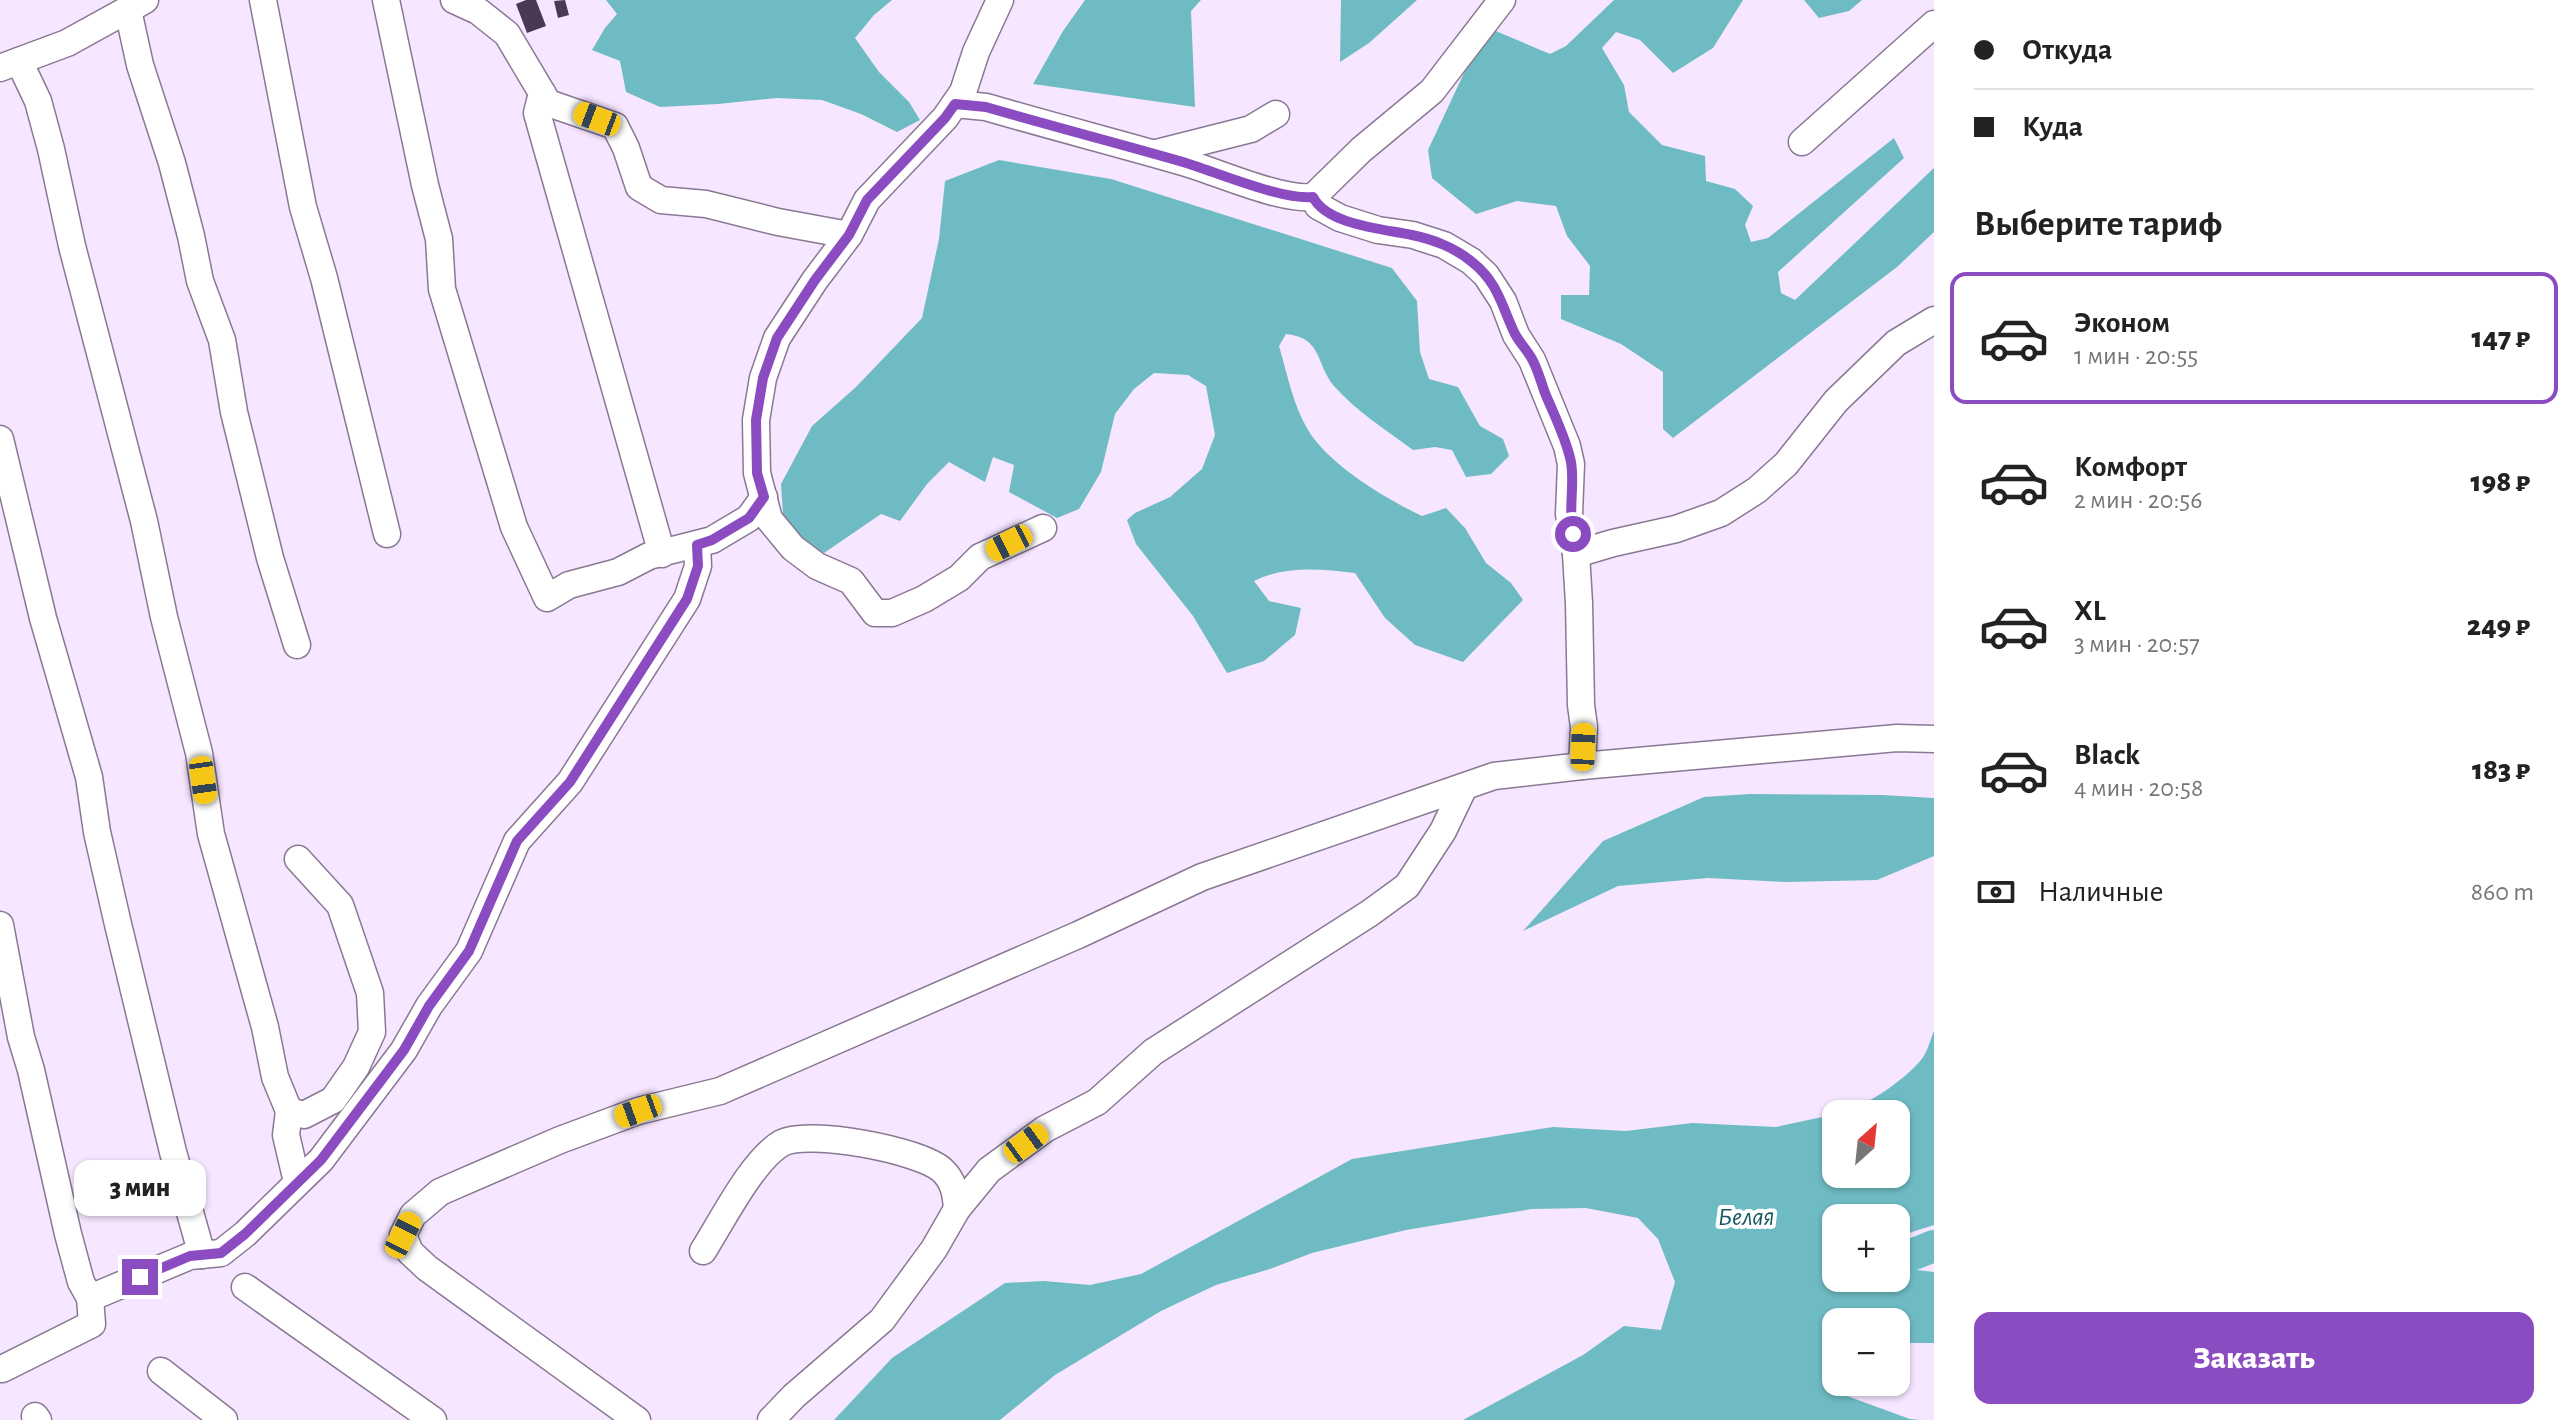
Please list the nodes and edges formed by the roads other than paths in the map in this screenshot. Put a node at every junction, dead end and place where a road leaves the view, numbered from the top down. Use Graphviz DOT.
graph roads {
  1 [pos="263,0"];
  2 [pos="386,0"];
  3 [pos="454,0"];
  4 [pos="1000,0"];
  5 [pos="1502,0"];
  6 [pos="137,5"];
  7 [pos="1934,24"];
  8 [pos="9,64"];
  9 [pos="542,93"];
  10 [pos="955,104"];
  11 [pos="1276,114"];
  12 [pos="1802,142"];
  13 [pos="1152,154"];
  14 [pos="1313,197"];
  15 [pos="849,235"];
  16 [pos="1934,320"];
  17 [pos="0,439"];
  18 [pos="764,497"];
  19 [pos="1043,528"];
  20 [pos="387,534"];
  21 [pos="697,545"];
  22 [pos="662,554"];
  23 [pos="1576,554"];
  24 [pos="297,645"];
  25 [pos="1934,739"];
  26 [pos="1582,766"];
  27 [pos="1464,787"];
  28 [pos="298,859"];
  29 [pos="0,925"];
  30 [pos="289,1111"];
  31 [pos="297,1182"];
  32 [pos="957,1209"];
  33 [pos="703,1251"];
  34 [pos="202,1255"];
  35 [pos="245,1287"];
  36 [pos="90,1298"];
  37 [pos="2,1369"];
  38 [pos="161,1371"];
  39 [pos="224,1420"];
  40 [pos="433,1420"];
  41 [pos="637,1420"];
  42 [pos="771,1420"];
  1 -- 20 [label="lane"];
  2 -- 22 [label="lane"];
  3 -- 9 [label="lane"];
  4 -- 10 [label="lane"];
  5 -- 14 [label="lane"];
  6 -- 8 [label="lane"];
  6 -- 24 [label="lane"];
  7 -- 12 [label="lane"];
  8 -- 30 [label="lane"];
  9 -- 15 [label="lane"];
  9 -- 22 [label="lane"];
  10 -- 13 [label="lane"];
  10 -- 15 [label="lane"];
  11 -- 13 [label="lane"];
  13 -- 14 [label="lane"];
  14 -- 23 [label="lane"];
  15 -- 18 [label="lane"];
  16 -- 23 [label="lane"];
  17 -- 34 [label="lane"];
  18 -- 19 [label="lane"];
  18 -- 21 [label="lane"];
  21 -- 22 [label="lane"];
  21 -- 31 [label="lane"];
  23 -- 26 [label="lane"];
  25 -- 26 [label="lane"];
  26 -- 27 [label="lane"];
  27 -- 32 [label="lane"];
  27 -- 41 [label="lane"];
  28 -- 30 [label="lane"];
  29 -- 36 [label="lane"];
  30 -- 31 [label="lane"];
  31 -- 34 [label="lane"];
  32 -- 33 [label="lane"];
  32 -- 42 [label="lane"];
  34 -- 36 [label="lane"];
  35 -- 40 [label="lane"];
  36 -- 37 [label="lane"];
  38 -- 39 [label="lane"];
}
